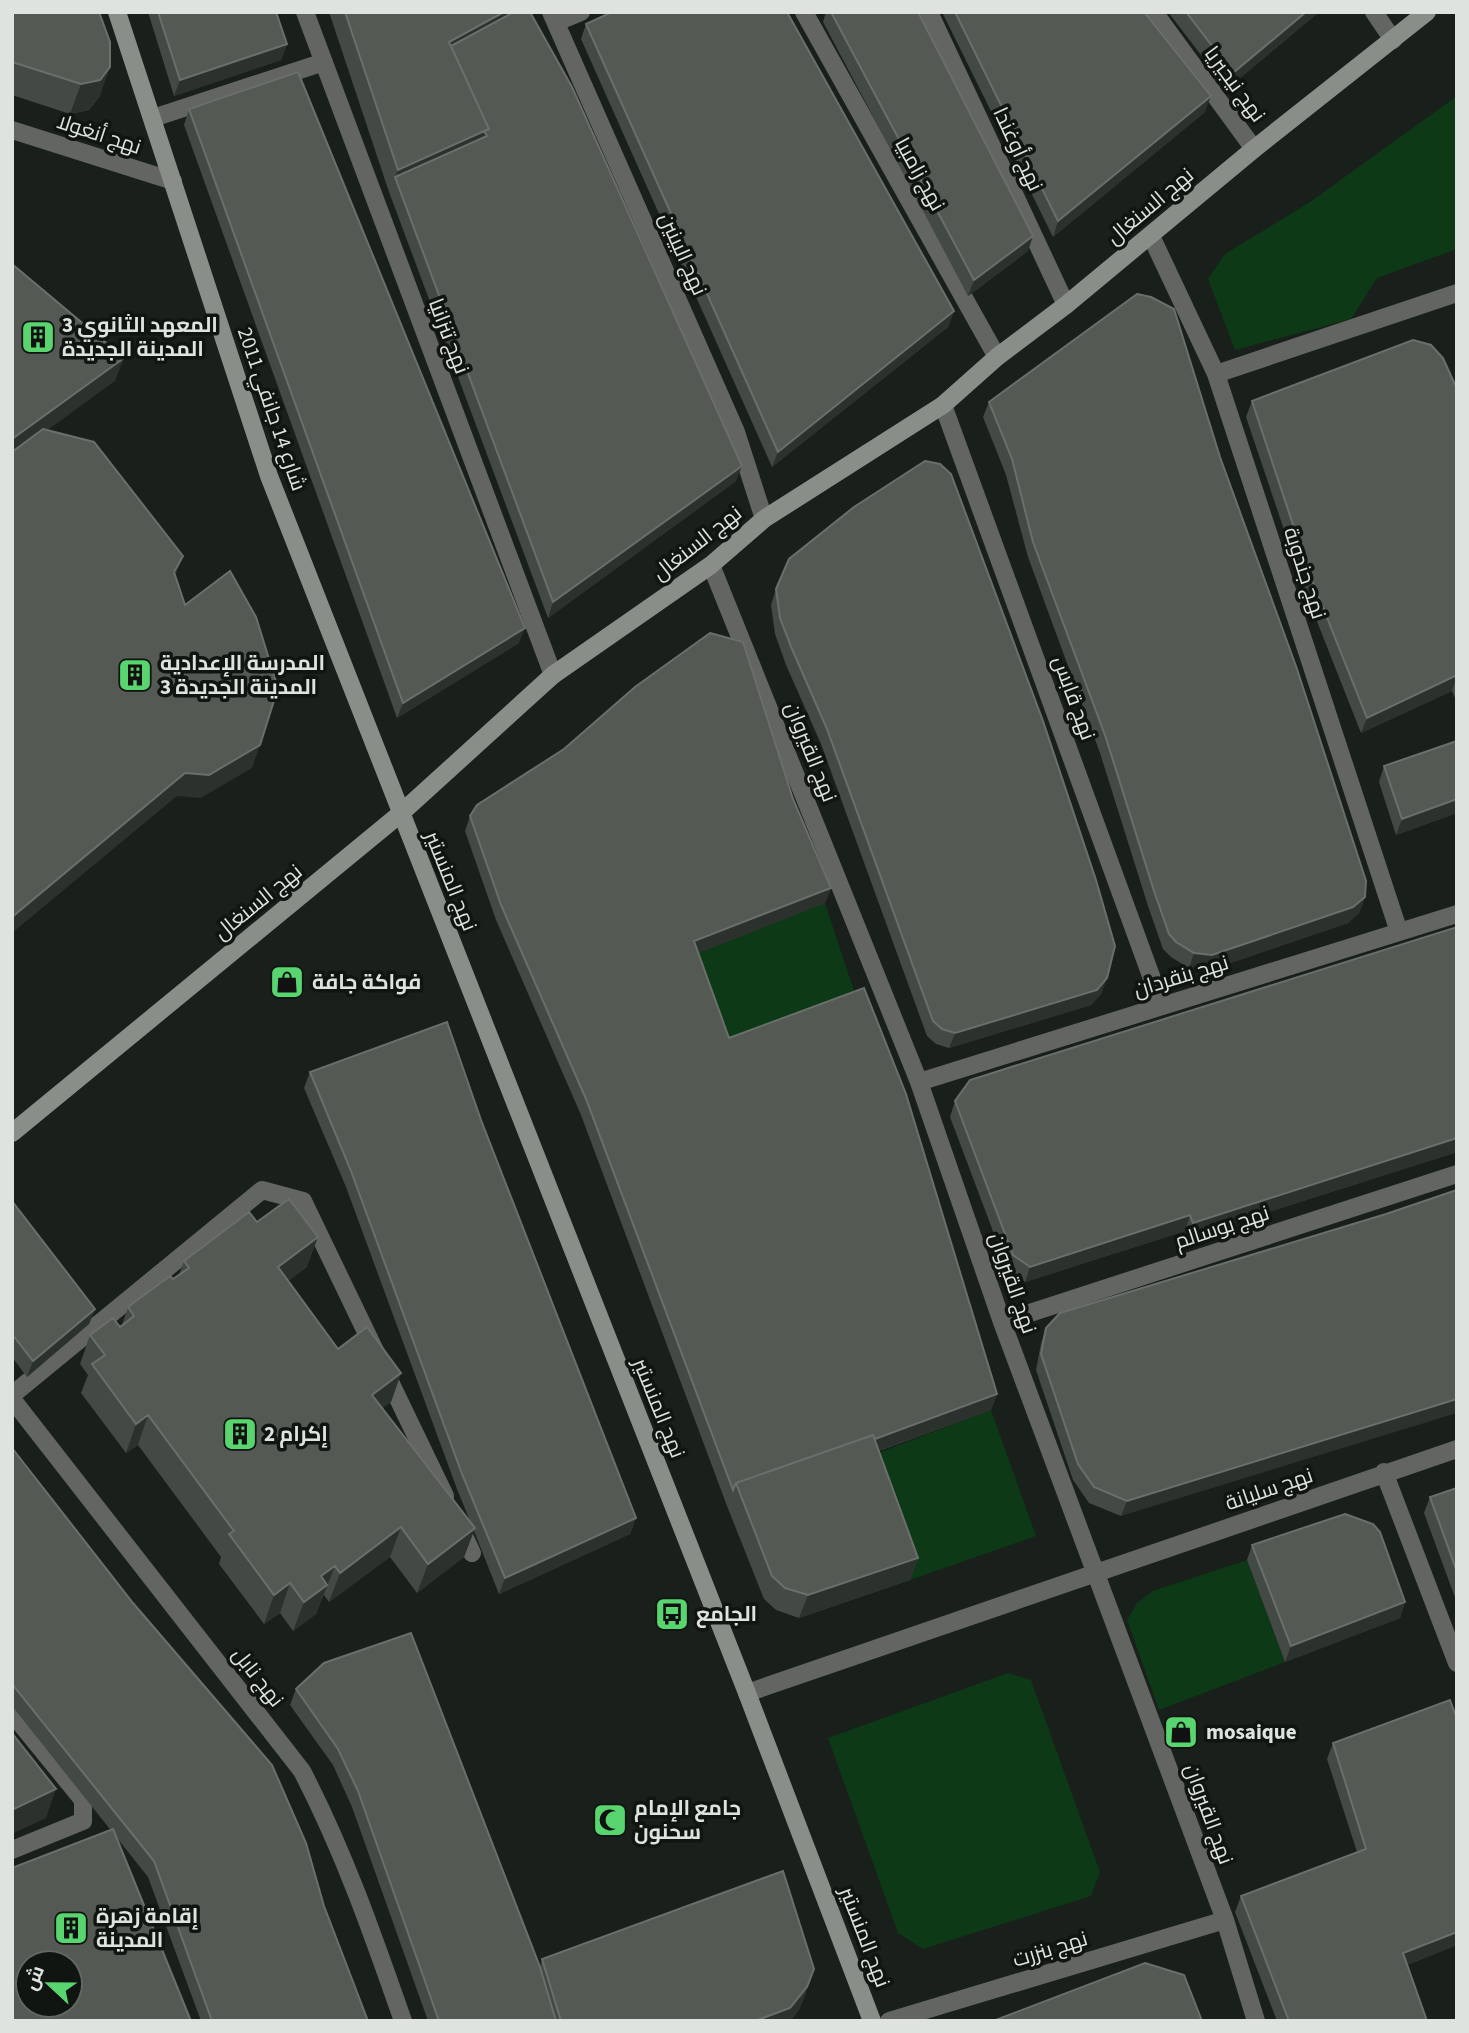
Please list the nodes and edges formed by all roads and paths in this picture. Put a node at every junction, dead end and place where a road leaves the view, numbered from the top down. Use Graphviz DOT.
graph roads {
  1 [pos="117,12"];
  2 [pos="305,12"];
  3 [pos="581,12"];
  4 [pos="929,12"];
  5 [pos="1154,12"];
  6 [pos="1374,12"];
  7 [pos="1427,12"];
  8 [pos="805,13"];
  9 [pos="554,17"];
  10 [pos="1393,40"];
  11 [pos="324,62"];
  12 [pos="153,118"];
  13 [pos="12,130"];
  14 [pos="1254,149"];
  15 [pos="173,181"];
  16 [pos="1151,236"];
  17 [pos="1457,293"];
  18 [pos="1066,305"];
  19 [pos="997,357"];
  20 [pos="1216,374"];
  21 [pos="943,405"];
  22 [pos="764,519"];
  23 [pos="711,565"];
  24 [pos="553,675"];
  25 [pos="400,814"];
  26 [pos="1457,914"];
  27 [pos="1399,932"];
  28 [pos="1162,1006"];
  29 [pos="919,1082"];
  30 [pos="12,1133"];
  31 [pos="1457,1174"];
  32 [pos="1002,1322"];
  33 [pos="12,1397"];
  34 [pos="1457,1449"];
  35 [pos="1384,1472"];
  36 [pos="472,1553"];
  37 [pos="1096,1573"];
  38 [pos="1457,1662"];
  39 [pos="747,1693"];
  40 [pos="12,1713"];
  41 [pos="12,1850"];
  42 [pos="1225,1920"];
  43 [pos="403,2021"];
  44 [pos="872,2021"];
  45 [pos="889,2021"];
  46 [pos="1256,2021"];
  1 -- 12 [label="street, شارع 14 جانفي 2011"];
  2 -- 11 [label="street, نهج تنزانيا"];
  3 -- 9 [label="street"];
  4 -- 18 [label="street, نهج أوغندا"];
  5 -- 14 [label="street, نهج نيجيريا"];
  6 -- 10 [label="street"];
  7 -- 10 [label="street, نهج السنغال"];
  8 -- 19 [label="street, نهج زامبيا"];
  9 -- 22 [label="street, نهج البينين"];
  10 -- 14 [label="street, نهج السنغال"];
  11 -- 12 [label="street"];
  11 -- 24 [label="street, نهج تنزانيا"];
  12 -- 15 [label="street, شارع 14 جانفي 2011"];
  13 -- 15 [label="street, نهج أنغولا"];
  14 -- 16 [label="street, نهج السنغال"];
  15 -- 25 [label="street, شارع 14 جانفي 2011"];
  16 -- 18 [label="street, نهج السنغال"];
  16 -- 20 [label="street, نهج جندوبة"];
  17 -- 20 [label="street"];
  18 -- 19 [label="street, نهج السنغال"];
  19 -- 21 [label="street, نهج السنغال"];
  20 -- 27 [label="street, نهج جندوبة"];
  21 -- 22 [label="street, نهج السنغال"];
  21 -- 28 [label="street, نهج قابس"];
  22 -- 23 [label="street, نهج السنغال"];
  23 -- 24 [label="street, نهج السنغال"];
  23 -- 29 [label="street, نهج القيروان"];
  24 -- 25 [label="street, نهج السنغال"];
  25 -- 30 [label="street, نهج السنغال"];
  25 -- 39 [label="street, نهج المنستير"];
  26 -- 27 [label="street, نهج بنقردان"];
  27 -- 28 [label="street, نهج بنقردان"];
  28 -- 29 [label="street, نهج بنقردان"];
  29 -- 32 [label="street, نهج القيروان"];
  31 -- 32 [label="street, نهج بوسالم"];
  32 -- 37 [label="street, نهج القيروان"];
  33 -- 36 [label="street"];
  33 -- 43 [label="street, نهج نابل"];
  34 -- 35 [label="street, نهج سليانة"];
  35 -- 37 [label="street, نهج سليانة"];
  35 -- 38 [label="street"];
  37 -- 39 [label="street, نهج سليانة"];
  37 -- 42 [label="street, نهج القيروان"];
  39 -- 44 [label="street, نهج المنستير"];
  40 -- 41 [label="street"];
  42 -- 45 [label="street, نهج بنزرت"];
  42 -- 46 [label="street, نهج القيروان"];
}
